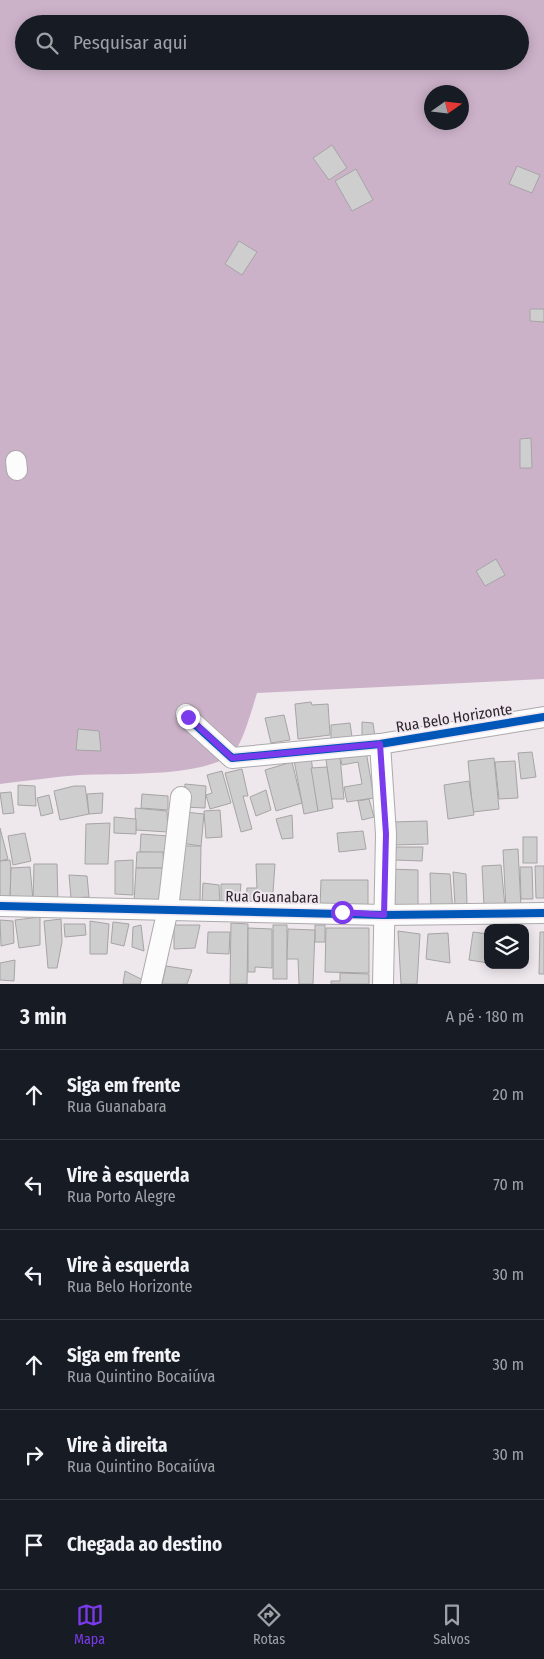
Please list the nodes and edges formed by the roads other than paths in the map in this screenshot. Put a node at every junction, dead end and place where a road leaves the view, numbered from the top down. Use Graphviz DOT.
graph roads {
  1 [pos="188,717"];
  2 [pos="544,717"];
  3 [pos="380,744"];
  4 [pos="181,796"];
  5 [pos="0,906"];
  6 [pos="168,909"];
  7 [pos="544,913"];
  8 [pos="384,915"];
  9 [pos="151,984"];
  10 [pos="383,984"];
  1 -- 3 [label="street, Rua Belo Horizonte"];
  2 -- 3 [label="street, Rua Belo Horizonte"];
  3 -- 8 [label="street"];
  4 -- 6 [label="street"];
  5 -- 6 [label="street, Rua Guanabara"];
  6 -- 8 [label="street, Rua Guanabara"];
  6 -- 9 [label="street"];
  7 -- 8 [label="street, Rua Guanabara"];
  8 -- 10 [label="street"];
}
